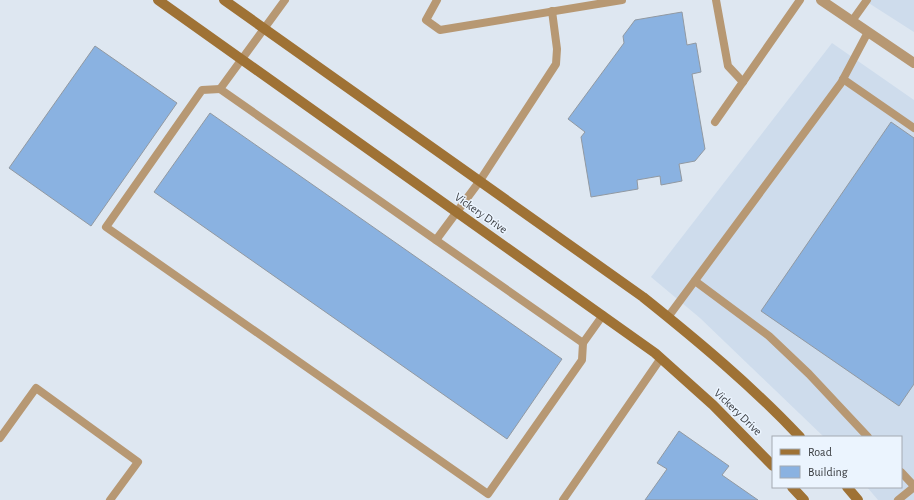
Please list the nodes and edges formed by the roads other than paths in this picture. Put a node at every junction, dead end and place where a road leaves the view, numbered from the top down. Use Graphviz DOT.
graph roads {
  1 [pos="158,0"];
  2 [pos="224,0"];
  3 [pos="285,0"];
  4 [pos="437,0"];
  5 [pos="622,0"];
  6 [pos="716,0"];
  7 [pos="800,0"];
  8 [pos="821,0"];
  9 [pos="867,0"];
  10 [pos="552,11"];
  11 [pos="852,21"];
  12 [pos="266,29"];
  13 [pos="868,32"];
  14 [pos="241,59"];
  15 [pos="914,62"];
  16 [pos="843,79"];
  17 [pos="743,82"];
  18 [pos="220,89"];
  19 [pos="715,122"];
  20 [pos="914,128"];
  21 [pos="479,182"];
  22 [pos="457,212"];
  23 [pos="436,240"];
  24 [pos="695,281"];
  25 [pos="603,315"];
  26 [pos="668,317"];
  27 [pos="583,343"];
  28 [pos="661,358"];
  29 [pos="799,436"];
  30 [pos="867,436"];
  31 [pos="0,438"];
  32 [pos="772,465"];
  33 [pos="902,473"];
  34 [pos="914,486"];
  35 [pos="793,488"];
  36 [pos="848,488"];
  37 [pos="110,500"];
  38 [pos="563,500"];
  39 [pos="804,500"];
  40 [pos="858,500"];
  41 [pos="898,500"];
  1 -- 14 [label="main road, Vickery Drive"];
  2 -- 12 [label="main road, Vickery Drive"];
  3 -- 12 [label="lane"];
  4 -- 10 [label="lane"];
  5 -- 10 [label="lane"];
  6 -- 17 [label="lane"];
  7 -- 17 [label="lane"];
  8 -- 11 [label="street"];
  9 -- 11 [label="lane"];
  10 -- 21 [label="lane"];
  11 -- 13 [label="street"];
  12 -- 14 [label="lane"];
  12 -- 21 [label="main road, Vickery Drive"];
  13 -- 15 [label="street"];
  13 -- 16 [label="lane"];
  14 -- 18 [label="lane"];
  14 -- 22 [label="main road, Vickery Drive"];
  16 -- 20 [label="lane"];
  16 -- 24 [label="lane"];
  17 -- 19 [label="lane"];
  18 -- 23 [label="lane"];
  18 -- 27 [label="lane"];
  21 -- 22 [label="lane"];
  21 -- 26 [label="main road, Vickery Drive"];
  22 -- 23 [label="lane"];
  22 -- 25 [label="main road, Vickery Drive"];
  23 -- 27 [label="lane"];
  24 -- 26 [label="lane"];
  24 -- 30 [label="lane"];
  25 -- 27 [label="lane"];
  25 -- 28 [label="main road, Vickery Drive"];
  26 -- 29 [label="main road, Vickery Drive"];
  28 -- 32 [label="main road, Vickery Drive"];
  28 -- 38 [label="lane"];
  31 -- 37 [label="lane"];
  33 -- 34 [label="lane"];
  34 -- 41 [label="lane"];
  35 -- 39 [label="main road"];
  36 -- 40 [label="main road"];
}
